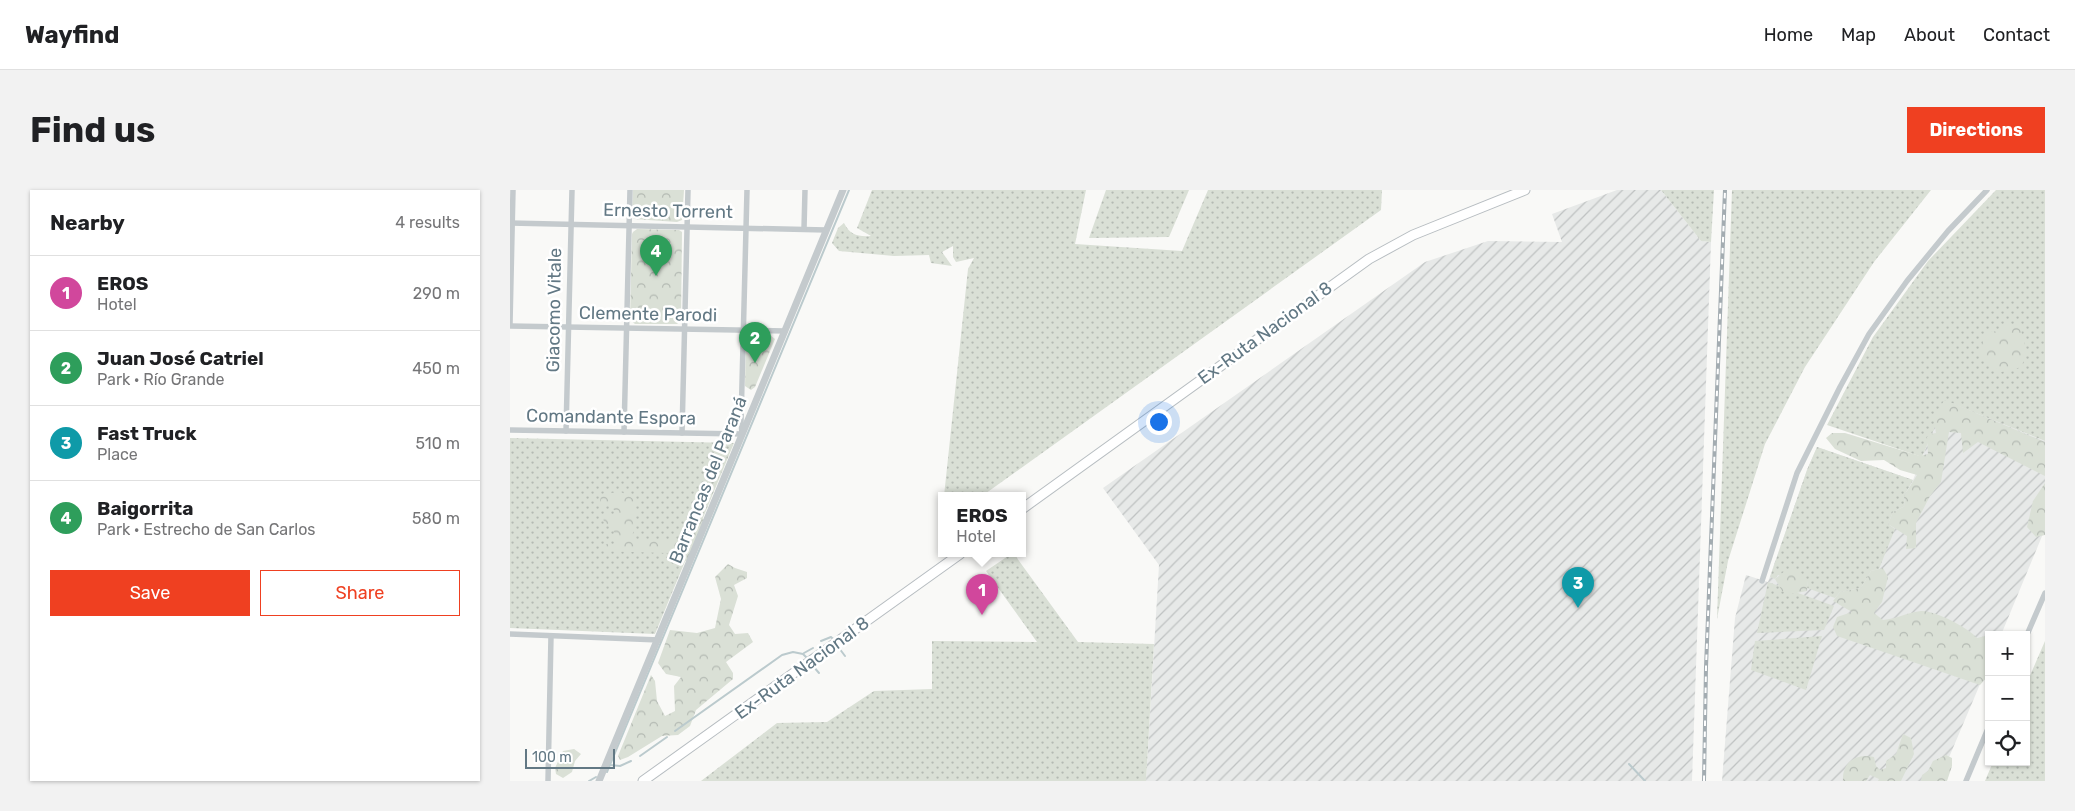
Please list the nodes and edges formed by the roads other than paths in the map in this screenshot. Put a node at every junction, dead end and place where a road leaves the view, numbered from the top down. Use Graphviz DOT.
graph roads {
  1 [pos="513,190"];
  2 [pos="572,190"];
  3 [pos="630,190"];
  4 [pos="688,190"];
  5 [pos="747,190"];
  6 [pos="805,190"];
  7 [pos="843,190"];
  8 [pos="1525,190"];
  9 [pos="1987,190"];
  10 [pos="511,223"];
  11 [pos="571,224"];
  12 [pos="629,226"];
  13 [pos="688,226"];
  14 [pos="746,228"];
  15 [pos="804,229"];
  16 [pos="826,230"];
  17 [pos="510,325"];
  18 [pos="570,327"];
  19 [pos="626,328"];
  20 [pos="686,329"];
  21 [pos="743,330"];
  22 [pos="785,331"];
  23 [pos="510,430"];
  24 [pos="566,431"];
  25 [pos="624,432"];
  26 [pos="682,433"];
  27 [pos="742,434"];
  28 [pos="1026,506"];
  29 [pos="956,557"];
  30 [pos="1762,582"];
  31 [pos="2045,593"];
  32 [pos="2029,631"];
  33 [pos="510,634"];
  34 [pos="550,636"];
  35 [pos="659,640"];
  36 [pos="1985,736"];
  37 [pos="548,781"];
  38 [pos="600,781"];
  39 [pos="643,781"];
  40 [pos="1966,781"];
  1 -- 10 [label="street"];
  2 -- 11 [label="street, Giacomo Vitale"];
  3 -- 12 [label="street"];
  4 -- 13 [label="street"];
  5 -- 14 [label="street"];
  6 -- 15 [label="street"];
  7 -- 16 [label="street, Barrancas del Paraná"];
  8 -- 28 [label="main road, Ex-Ruta Nacional 8"];
  9 -- 30 [label="street"];
  10 -- 11 [label="street, Ernesto Torrent"];
  10 -- 17 [label="street"];
  11 -- 12 [label="street, Ernesto Torrent"];
  11 -- 18 [label="street, Giacomo Vitale"];
  12 -- 13 [label="street, Ernesto Torrent"];
  12 -- 19 [label="street"];
  13 -- 14 [label="street, Ernesto Torrent"];
  13 -- 20 [label="street"];
  14 -- 15 [label="street, Ernesto Torrent"];
  14 -- 21 [label="street"];
  15 -- 16 [label="street, Ernesto Torrent"];
  16 -- 22 [label="street, Barrancas del Paraná"];
  17 -- 18 [label="street, Clemente Parodi"];
  18 -- 19 [label="street, Clemente Parodi"];
  18 -- 24 [label="street, Giacomo Vitale"];
  19 -- 20 [label="street, Clemente Parodi"];
  19 -- 25 [label="street"];
  20 -- 21 [label="street, Clemente Parodi"];
  20 -- 26 [label="street"];
  21 -- 22 [label="street, Clemente Parodi"];
  21 -- 27 [label="street"];
  22 -- 27 [label="street, Barrancas del Paraná"];
  23 -- 24 [label="street, Comandante Espora"];
  24 -- 25 [label="street, Comandante Espora"];
  25 -- 26 [label="street, Comandante Espora"];
  26 -- 27 [label="street, Comandante Espora"];
  27 -- 35 [label="street, Barrancas del Paraná"];
  29 -- 39 [label="main road, Ex-Ruta Nacional 8"];
  31 -- 32 [label="street"];
  33 -- 34 [label="street"];
  34 -- 35 [label="street"];
  34 -- 37 [label="street"];
  35 -- 38 [label="street, Barrancas del Paraná"];
  36 -- 40 [label="street"];
}
